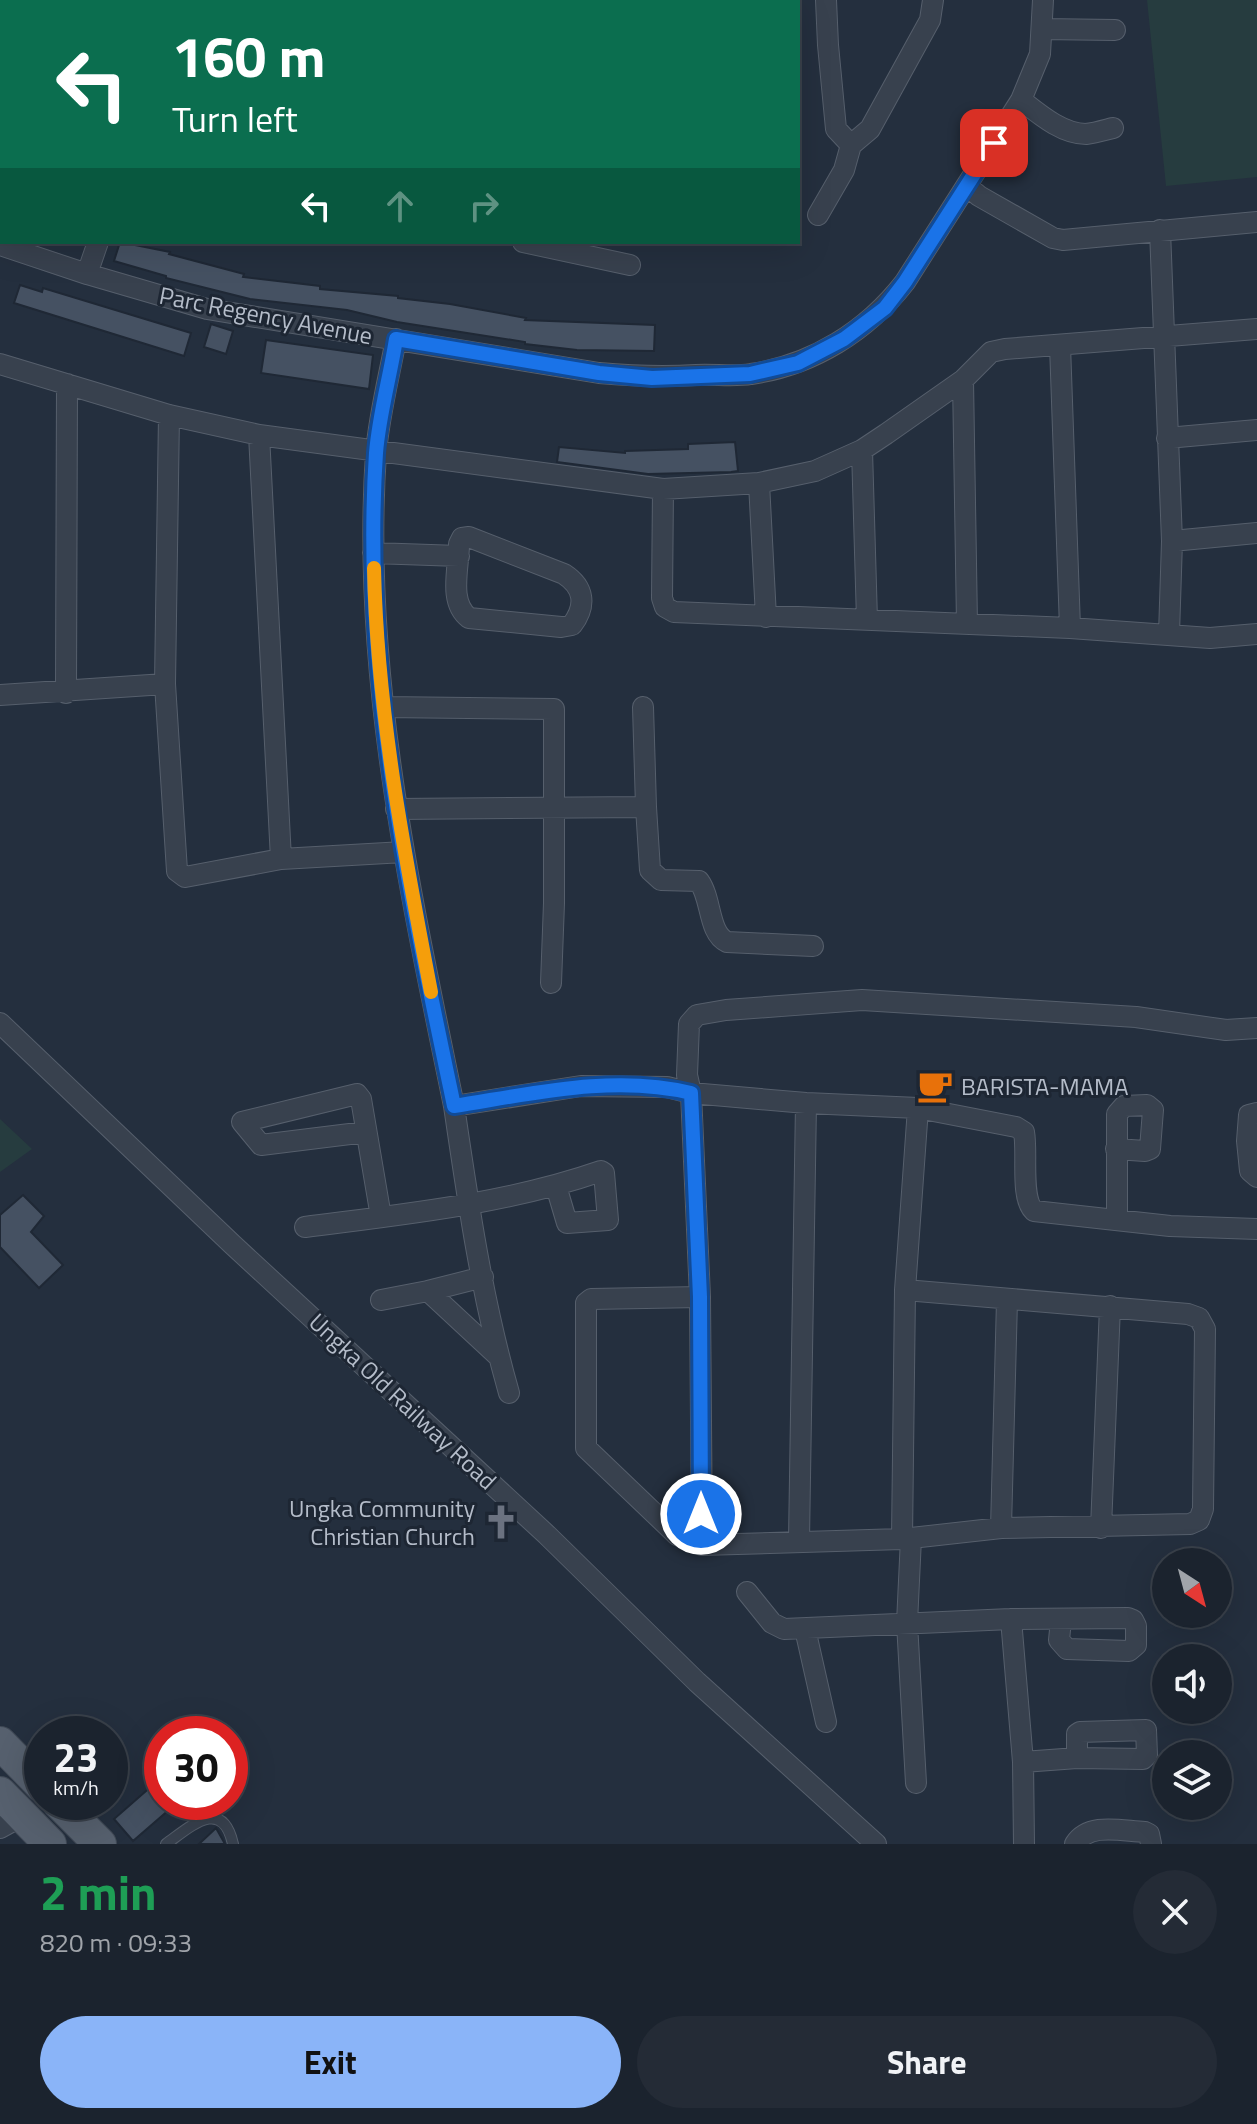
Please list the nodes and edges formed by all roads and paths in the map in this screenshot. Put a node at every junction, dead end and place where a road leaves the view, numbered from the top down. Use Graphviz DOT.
graph roads {
  1 [pos="826,0"];
  2 [pos="933,0"];
  3 [pos="1043,0"];
  4 [pos="1042,29"];
  5 [pos="1115,30"];
  6 [pos="1021,100"];
  7 [pos="1113,128"];
  8 [pos="851,145"];
  9 [pos="967,186"];
  10 [pos="818,215"];
  11 [pos="1257,222"];
  12 [pos="1160,230"];
  13 [pos="97,244"];
  14 [pos="537,244"];
  15 [pos="0,245"];
  16 [pos="619,256"];
  17 [pos="87,274"];
  18 [pos="1257,329"];
  19 [pos="1163,337"];
  20 [pos="396,339"];
  21 [pos="1060,345"];
  22 [pos="0,364"];
  23 [pos="963,380"];
  24 [pos="67,384"];
  25 [pos="169,415"];
  26 [pos="1257,430"];
  27 [pos="259,435"];
  28 [pos="1167,438"];
  29 [pos="376,450"];
  30 [pos="862,450"];
  31 [pos="759,483"];
  32 [pos="663,489"];
  33 [pos="1257,533"];
  34 [pos="1172,541"];
  35 [pos="373,553"];
  36 [pos="459,556"];
  37 [pos="766,617"];
  38 [pos="867,620"];
  39 [pos="967,624"];
  40 [pos="1070,628"];
  41 [pos="1169,634"];
  42 [pos="1257,634"];
  43 [pos="165,684"];
  44 [pos="66,693"];
  45 [pos="0,695"];
  46 [pos="384,707"];
  47 [pos="643,707"];
  48 [pos="553,807"];
  49 [pos="646,807"];
  50 [pos="396,809"];
  51 [pos="404,852"];
  52 [pos="281,859"];
  53 [pos="813,946"];
  54 [pos="551,983"];
  55 [pos="0,1023"];
  56 [pos="1257,1028"];
  57 [pos="691,1093"];
  58 [pos="806,1103"];
  59 [pos="454,1106"];
  60 [pos="918,1108"];
  61 [pos="1257,1113"];
  62 [pos="366,1132"];
  63 [pos="1116,1149"];
  64 [pos="1257,1177"];
  65 [pos="556,1186"];
  66 [pos="468,1203"];
  67 [pos="381,1217"];
  68 [pos="1117,1219"];
  69 [pos="305,1227"];
  70 [pos="1257,1229"];
  71 [pos="483,1277"];
  72 [pos="905,1290"];
  73 [pos="428,1291"];
  74 [pos="700,1297"];
  75 [pos="381,1300"];
  76 [pos="1007,1300"];
  77 [pos="1110,1306"];
  78 [pos="498,1356"];
  79 [pos="509,1393"];
  80 [pos="1001,1528"];
  81 [pos="1101,1528"];
  82 [pos="907,1538"];
  83 [pos="799,1540"];
  84 [pos="702,1545"];
  85 [pos="747,1592"];
  86 [pos="1011,1619"];
  87 [pos="1061,1620"];
  88 [pos="907,1623"];
  89 [pos="805,1629"];
  90 [pos="826,1722"];
  91 [pos="0,1743"];
  92 [pos="1077,1758"];
  93 [pos="1023,1762"];
  94 [pos="24,1768"];
  95 [pos="916,1783"];
  96 [pos="0,1793"];
  97 [pos="76,1820"];
  98 [pos="11,1822"];
  99 [pos="173,1842"];
  100 [pos="50,1844"];
  101 [pos="100,1844"];
  102 [pos="233,1844"];
  103 [pos="876,1844"];
  104 [pos="1024,1844"];
  105 [pos="1075,1844"];
  106 [pos="1151,1844"];
  1 -- 8 [label="street"];
  2 -- 8 [label="street"];
  3 -- 4 [label="street, Parc Regency Avenue"];
  4 -- 5 [label="street"];
  4 -- 6 [label="street, Parc Regency Avenue"];
  6 -- 7 [label="street"];
  6 -- 9 [label="street, Parc Regency Avenue"];
  8 -- 10 [label="street"];
  9 -- 12 [label="street"];
  9 -- 20 [label="street, Parc Regency Avenue"];
  11 -- 12 [label="street"];
  12 -- 19 [label="street"];
  13 -- 17 [label="street"];
  14 -- 16 [label="street"];
  15 -- 17 [label="street, Parc Regency Avenue"];
  17 -- 20 [label="street, Parc Regency Avenue"];
  18 -- 19 [label="street"];
  19 -- 21 [label="street"];
  19 -- 28 [label="street"];
  20 -- 29 [label="street"];
  21 -- 23 [label="street"];
  21 -- 40 [label="street"];
  22 -- 24 [label="street"];
  23 -- 30 [label="street"];
  23 -- 39 [label="street"];
  24 -- 25 [label="street"];
  24 -- 44 [label="street"];
  25 -- 27 [label="street"];
  25 -- 43 [label="street"];
  26 -- 28 [label="street"];
  27 -- 29 [label="street"];
  27 -- 52 [label="street"];
  28 -- 34 [label="street"];
  29 -- 32 [label="street"];
  29 -- 35 [label="street"];
  30 -- 31 [label="street"];
  30 -- 38 [label="street"];
  31 -- 32 [label="street"];
  31 -- 37 [label="street"];
  32 -- 37 [label="street"];
  33 -- 34 [label="street"];
  34 -- 41 [label="street"];
  35 -- 36 [label="street"];
  35 -- 46 [label="street"];
  36 -- 36 [label="street"];
  37 -- 38 [label="street"];
  38 -- 39 [label="street"];
  39 -- 40 [label="street"];
  40 -- 41 [label="street"];
  41 -- 42 [label="street"];
  43 -- 44 [label="street"];
  43 -- 52 [label="street"];
  44 -- 45 [label="street"];
  46 -- 48 [label="street"];
  46 -- 50 [label="street"];
  47 -- 49 [label="street"];
  48 -- 49 [label="street"];
  48 -- 50 [label="street"];
  48 -- 54 [label="street"];
  49 -- 53 [label="street"];
  50 -- 51 [label="street"];
  51 -- 52 [label="street"];
  51 -- 59 [label="street"];
  55 -- 103 [label="street, Ungka Old Railway Road"];
  56 -- 57 [label="street"];
  57 -- 58 [label="street"];
  57 -- 59 [label="street"];
  57 -- 74 [label="street"];
  58 -- 60 [label="street"];
  58 -- 83 [label="street"];
  59 -- 66 [label="street"];
  60 -- 68 [label="street"];
  60 -- 72 [label="street"];
  61 -- 64 [label="street"];
  62 -- 62 [label="street"];
  62 -- 67 [label="street"];
  63 -- 68 [label="street"];
  65 -- 66 [label="street"];
  66 -- 67 [label="street"];
  66 -- 71 [label="street"];
  67 -- 69 [label="street"];
  68 -- 70 [label="street"];
  71 -- 73 [label="street"];
  71 -- 78 [label="street"];
  72 -- 76 [label="street"];
  72 -- 82 [label="street"];
  73 -- 75 [label="street"];
  73 -- 78 [label="street"];
  74 -- 84 [label="street"];
  74 -- 84 [label="street"];
  76 -- 77 [label="street"];
  76 -- 80 [label="street"];
  77 -- 81 [label="street"];
  77 -- 81 [label="street"];
  78 -- 79 [label="street"];
  80 -- 81 [label="street"];
  80 -- 82 [label="street"];
  82 -- 83 [label="street"];
  82 -- 88 [label="street"];
  83 -- 84 [label="street"];
  85 -- 89 [label="street"];
  86 -- 87 [label="street"];
  86 -- 88 [label="street"];
  86 -- 93 [label="street"];
  88 -- 89 [label="street"];
  88 -- 95 [label="street"];
  89 -- 90 [label="street"];
  91 -- 94 [label="main road"];
  92 -- 93 [label="street"];
  93 -- 104 [label="street"];
  96 -- 98 [label="main road"];
  97 -- 101 [label="main road"];
  98 -- 100 [label="main road"];
  99 -- 102 [label="lane"];
  105 -- 106 [label="street"];
}
